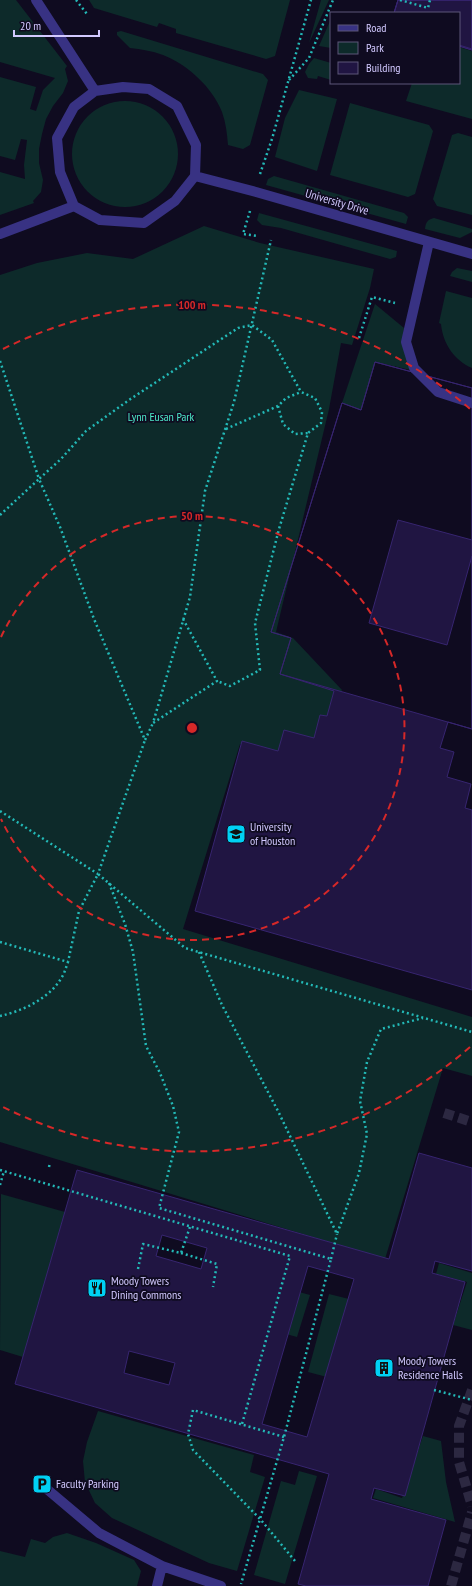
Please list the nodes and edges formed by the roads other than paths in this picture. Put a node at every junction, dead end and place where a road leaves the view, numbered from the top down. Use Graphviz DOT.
graph roads {
  1 [pos="36,0"];
  2 [pos="95,91"];
  3 [pos="195,176"];
  4 [pos="74,206"];
  5 [pos="0,234"];
  6 [pos="429,242"];
  7 [pos="472,254"];
  8 [pos="472,403"];
  9 [pos="48,1490"];
  10 [pos="162,1566"];
  11 [pos="157,1586"];
  12 [pos="222,1586"];
  1 -- 2 [label="street"];
  2 -- 3 [label="street"];
  2 -- 4 [label="street"];
  3 -- 4 [label="street"];
  3 -- 6 [label="street, University Drive"];
  4 -- 5 [label="street"];
  6 -- 7 [label="street, University Drive"];
  6 -- 8 [label="street"];
  9 -- 10 [label="street"];
  10 -- 11 [label="street"];
  10 -- 12 [label="street"];
}
